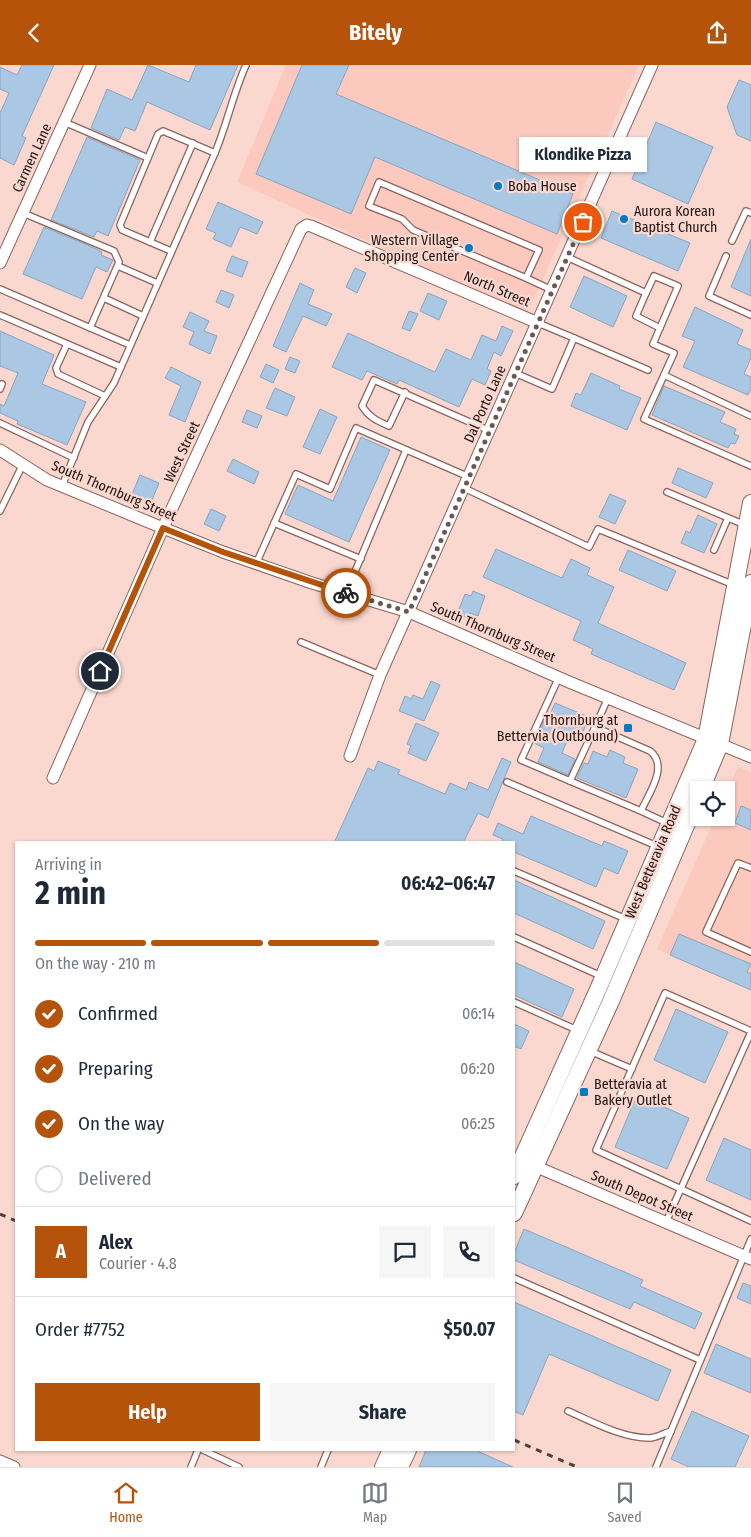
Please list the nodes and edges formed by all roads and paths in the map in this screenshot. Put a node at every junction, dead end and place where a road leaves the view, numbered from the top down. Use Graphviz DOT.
graph roads {
  1 [pos="90,65"];
  2 [pos="246,65"];
  3 [pos="652,65"];
  4 [pos="64,122"];
  5 [pos="193,143"];
  6 [pos="215,153"];
  7 [pos="148,158"];
  8 [pos="23,213"];
  9 [pos="751,213"];
  10 [pos="307,225"];
  11 [pos="732,241"];
  12 [pos="150,242"];
  13 [pos="171,251"];
  14 [pos="726,256"];
  15 [pos="567,257"];
  16 [pos="0,263"];
  17 [pos="118,266"];
  18 [pos="526,278"];
  19 [pos="158,283"];
  20 [pos="0,289"];
  21 [pos="552,290"];
  22 [pos="646,293"];
  23 [pos="104,298"];
  24 [pos="0,315"];
  25 [pos="751,315"];
  26 [pos="143,316"];
  27 [pos="538,323"];
  28 [pos="90,328"];
  29 [pos="660,328"];
  30 [pos="574,338"];
  31 [pos="67,344"];
  32 [pos="130,345"];
  33 [pos="121,367"];
  34 [pos="648,370"];
  35 [pos="515,373"];
  36 [pos="664,375"];
  37 [pos="405,392"];
  38 [pos="105,396"];
  39 [pos="751,416"];
  40 [pos="0,423"];
  41 [pos="490,431"];
  42 [pos="0,450"];
  43 [pos="406,450"];
  44 [pos="74,458"];
  45 [pos="22,465"];
  46 [pos="751,466"];
  47 [pos="469,477"];
  48 [pos="62,487"];
  49 [pos="464,488"];
  50 [pos="667,492"];
  51 [pos="751,503"];
  52 [pos="0,511"];
  53 [pos="728,518"];
  54 [pos="274,523"];
  55 [pos="747,526"];
  56 [pos="163,528"];
  57 [pos="714,550"];
  58 [pos="361,559"];
  59 [pos="256,564"];
  60 [pos="743,585"];
  61 [pos="346,593"];
  62 [pos="409,612"];
  63 [pos="301,641"];
  64 [pos="380,675"];
  65 [pos="559,677"];
  66 [pos="608,698"];
  67 [pos="595,727"];
  68 [pos="713,742"];
  69 [pos="350,756"];
  70 [pos="751,757"];
  71 [pos="53,778"];
  72 [pos="570,781"];
  73 [pos="703,781"];
  74 [pos="508,783"];
  75 [pos="641,811"];
  76 [pos="690,816"];
  77 [pos="669,824"];
  78 [pos="659,847"];
  79 [pos="751,868"];
  80 [pos="515,871"];
  81 [pos="628,920"];
  82 [pos="515,937"];
  83 [pos="751,952"];
  84 [pos="603,977"];
  85 [pos="515,1002"];
  86 [pos="579,1031"];
  87 [pos="751,1031"];
  88 [pos="588,1051"];
  89 [pos="632,1069"];
  90 [pos="528,1163"];
  91 [pos="515,1175"];
  92 [pos="680,1189"];
  93 [pos="515,1209"];
  94 [pos="751,1221"];
  95 [pos="666,1222"];
  96 [pos="751,1239"];
  97 [pos="747,1258"];
  98 [pos="515,1279"];
  99 [pos="700,1360"];
  100 [pos="568,1411"];
  101 [pos="671,1431"];
  102 [pos="198,1451"];
  103 [pos="205,1451"];
  104 [pos="328,1451"];
  105 [pos="391,1451"];
  106 [pos="408,1451"];
  107 [pos="222,1459"];
  108 [pos="0,1461"];
  109 [pos="14,1467"];
  110 [pos="191,1467"];
  111 [pos="219,1467"];
  112 [pos="239,1467"];
  113 [pos="321,1467"];
  114 [pos="383,1467"];
  115 [pos="400,1467"];
  116 [pos="656,1467"];
  1 -- 4 [label="street, Carmen Lane"];
  2 -- 6 [label="lane"];
  3 -- 15 [label="street, Dal Porto Lane"];
  4 -- 7 [label="lane"];
  4 -- 8 [label="street, Carmen Lane"];
  5 -- 6 [label="lane"];
  5 -- 7 [label="lane"];
  5 -- 12 [label="lane"];
  6 -- 13 [label="lane"];
  7 -- 12 [label="lane"];
  8 -- 16 [label="street, Carmen Lane"];
  8 -- 17 [label="lane"];
  9 -- 11 [label="lane"];
  10 -- 27 [label="street, North Street"];
  10 -- 56 [label="street, West Street"];
  12 -- 13 [label="lane"];
  13 -- 19 [label="lane"];
  14 -- 25 [label="lane"];
  15 -- 21 [label="street, Dal Porto Lane"];
  15 -- 22 [label="lane"];
  17 -- 19 [label="lane"];
  17 -- 23 [label="lane"];
  18 -- 18 [label="lane"];
  18 -- 21 [label="lane"];
  19 -- 26 [label="lane"];
  20 -- 28 [label="lane"];
  21 -- 27 [label="street, Dal Porto Lane"];
  22 -- 29 [label="lane"];
  22 -- 29 [label="lane"];
  23 -- 26 [label="lane"];
  23 -- 28 [label="lane"];
  24 -- 31 [label="lane"];
  26 -- 32 [label="lane"];
  27 -- 30 [label="lane"];
  27 -- 35 [label="street, Dal Porto Lane"];
  28 -- 32 [label="lane"];
  29 -- 36 [label="lane"];
  30 -- 34 [label="lane"];
  30 -- 35 [label="lane"];
  31 -- 33 [label="lane"];
  31 -- 38 [label="lane"];
  32 -- 33 [label="lane"];
  33 -- 38 [label="lane"];
  35 -- 41 [label="street, Dal Porto Lane"];
  36 -- 39 [label="lane"];
  36 -- 46 [label="lane"];
  37 -- 37 [label="lane"];
  37 -- 41 [label="lane"];
  38 -- 44 [label="lane"];
  40 -- 44 [label="lane"];
  41 -- 47 [label="street, Dal Porto Lane"];
  42 -- 45 [label="street, South Thornburg Street"];
  43 -- 47 [label="lane"];
  43 -- 54 [label="lane"];
  43 -- 58 [label="lane"];
  44 -- 48 [label="lane"];
  45 -- 48 [label="street, South Thornburg Street"];
  45 -- 52 [label="lane"];
  47 -- 49 [label="street, Dal Porto Lane"];
  48 -- 56 [label="street, South Thornburg Street"];
  49 -- 60 [label="lane"];
  49 -- 62 [label="street, Dal Porto Lane"];
  50 -- 53 [label="lane"];
  51 -- 55 [label="main road, West Betteravia Road"];
  53 -- 55 [label="lane"];
  53 -- 57 [label="lane"];
  54 -- 58 [label="lane"];
  54 -- 59 [label="lane"];
  55 -- 60 [label="main road, West Betteravia Road"];
  56 -- 59 [label="street, South Thornburg Street"];
  56 -- 71 [label="street, West Street"];
  58 -- 61 [label="lane"];
  59 -- 61 [label="street, South Thornburg Street"];
  60 -- 68 [label="main road, West Betteravia Road"];
  61 -- 62 [label="street, South Thornburg Street"];
  62 -- 64 [label="street, Dal Porto Lane"];
  62 -- 65 [label="street, South Thornburg Street"];
  63 -- 64 [label="lane"];
  64 -- 69 [label="street, Dal Porto Lane"];
  65 -- 66 [label="street, South Thornburg Street"];
  65 -- 72 [label="lane"];
  66 -- 67 [label="lane"];
  66 -- 68 [label="street, South Thornburg Street"];
  67 -- 72 [label="lane"];
  67 -- 75 [label="lane"];
  68 -- 70 [label="street, South Thornburg Street"];
  68 -- 73 [label="main road, West Betteravia Road"];
  68 -- 77 [label="main road, West Betteravia Road"];
  72 -- 75 [label="lane"];
  74 -- 78 [label="lane"];
  75 -- 77 [label="lane"];
  76 -- 88 [label="main road, West Betteravia Road"];
  77 -- 78 [label="main road, West Betteravia Road"];
  78 -- 81 [label="main road, West Betteravia Road"];
  79 -- 83 [label="lane"];
  80 -- 81 [label="lane"];
  81 -- 84 [label="main road, West Betteravia Road"];
  82 -- 84 [label="lane"];
  84 -- 86 [label="main road, West Betteravia Road"];
  85 -- 86 [label="lane"];
  86 -- 90 [label="main road, West Betteravia Road"];
  87 -- 89 [label="lane"];
  87 -- 92 [label="lane"];
  88 -- 89 [label="lane"];
  88 -- 90 [label="main road, West Betteravia Road"];
  89 -- 92 [label="lane"];
  90 -- 91 [label="main road, West Betteravia Road"];
  90 -- 93 [label="main road, West Betteravia Road"];
  90 -- 95 [label="street, South Depot Street"];
  92 -- 94 [label="lane"];
  92 -- 95 [label="lane"];
  95 -- 97 [label="street, South Depot Street"];
  96 -- 97 [label="lane"];
  97 -- 99 [label="lane"];
  98 -- 99 [label="lane"];
  99 -- 101 [label="lane"];
  100 -- 101 [label="lane"];
  101 -- 116 [label="lane"];
  102 -- 110 [label="lane"];
  103 -- 107 [label="lane"];
  104 -- 113 [label="lane"];
  105 -- 114 [label="main road"];
  106 -- 115 [label="main road"];
  107 -- 111 [label="lane"];
  107 -- 112 [label="lane"];
  108 -- 109 [label="street"];
}
